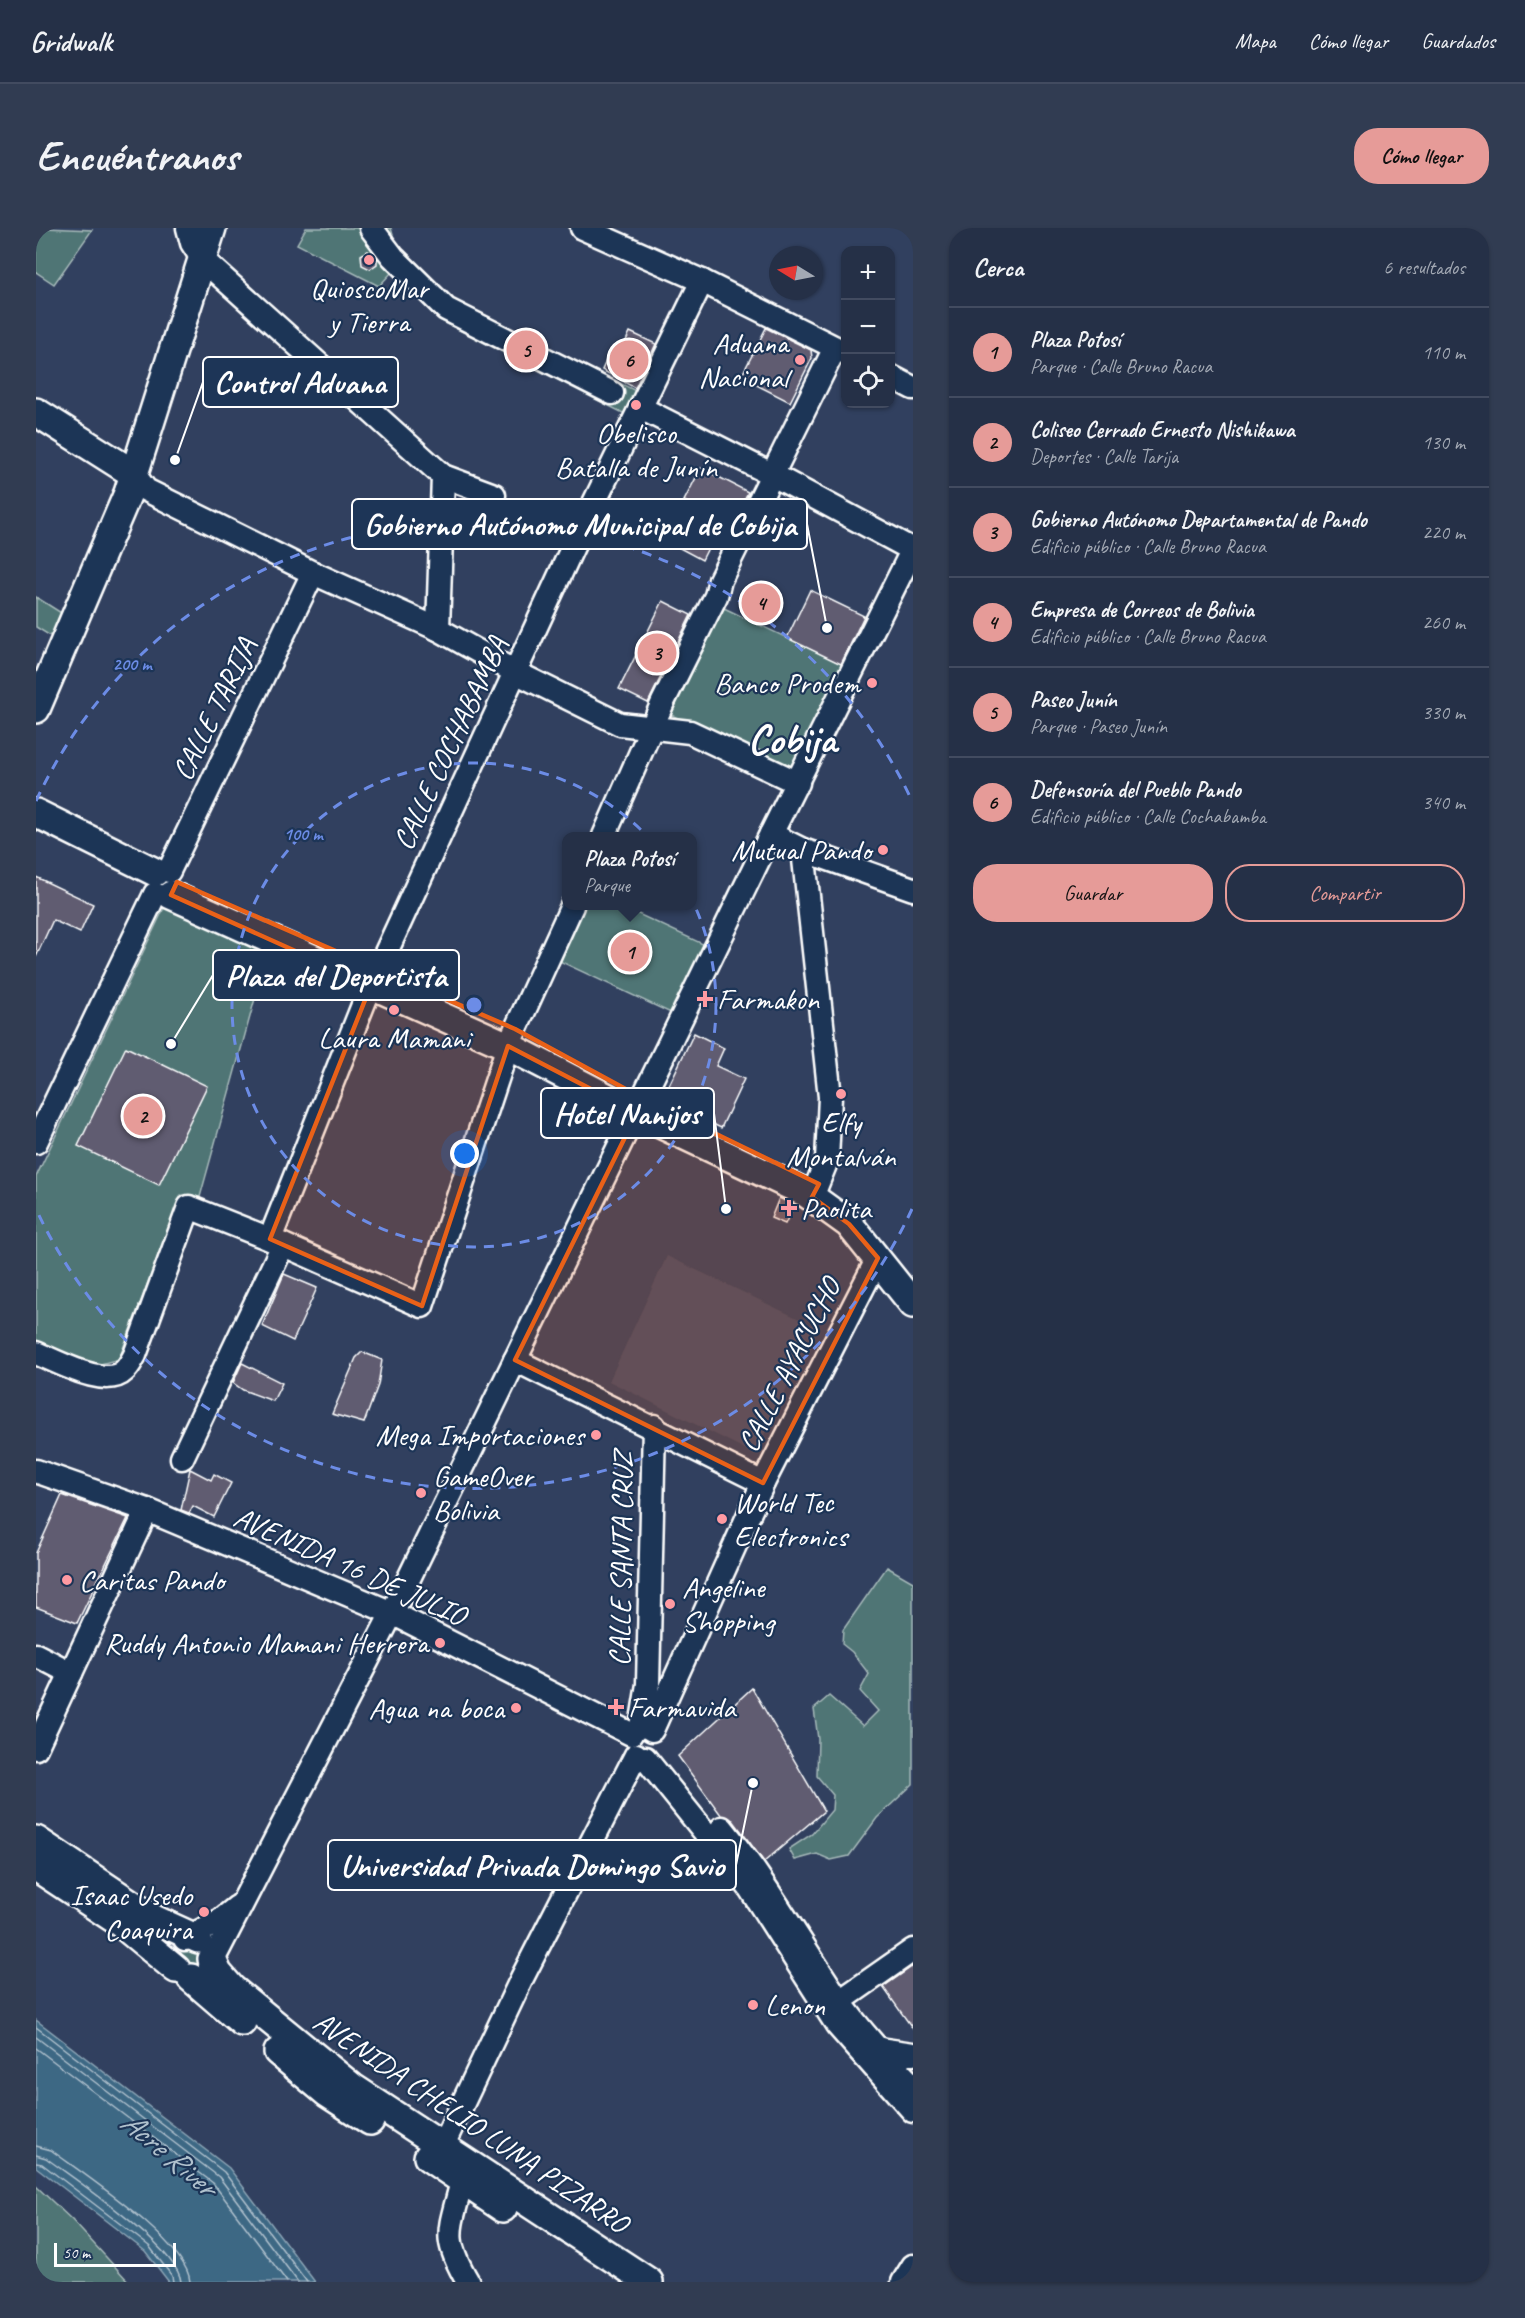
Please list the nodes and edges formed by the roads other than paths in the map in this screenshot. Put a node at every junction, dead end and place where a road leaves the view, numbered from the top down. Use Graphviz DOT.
graph roads {
  1 [pos="188,228"];
  2 [pos="212,228"];
  3 [pos="371,228"];
  4 [pos="582,228"];
  5 [pos="203,260"];
  6 [pos="702,281"];
  7 [pos="840,350"];
  8 [pos="895,378"];
  9 [pos="913,388"];
  10 [pos="612,393"];
  11 [pos="641,408"];
  12 [pos="36,412"];
  13 [pos="36,434"];
  14 [pos="773,475"];
  15 [pos="443,476"];
  16 [pos="136,486"];
  17 [pos="494,495"];
  18 [pos="913,550"];
  19 [pos="313,573"];
  20 [pos="438,629"];
  21 [pos="515,672"];
  22 [pos="36,709"];
  23 [pos="653,730"];
  24 [pos="798,783"];
  25 [pos="36,813"];
  26 [pos="36,832"];
  27 [pos="606,832"];
  28 [pos="771,834"];
  29 [pos="803,850"];
  30 [pos="163,883"];
  31 [pos="912,886"];
  32 [pos="570,910"];
  33 [pos="375,978"];
  34 [pos="512,1038"];
  35 [pos="640,1106"];
  36 [pos="37,1137"];
  37 [pos="815,1190"];
  38 [pos="276,1242"];
  39 [pos="878,1258"];
  40 [pos="913,1281"];
  41 [pos="913,1304"];
  42 [pos="36,1353"];
  43 [pos="515,1360"];
  44 [pos="654,1426"];
  45 [pos="182,1458"];
  46 [pos="36,1471"];
  47 [pos="763,1483"];
  48 [pos="147,1510"];
  49 [pos="392,1613"];
  50 [pos="36,1655"];
  51 [pos="71,1673"];
  52 [pos="644,1742"];
  53 [pos="36,1748"];
  54 [pos="36,1840"];
  55 [pos="36,1867"];
  56 [pos="240,1904"];
  57 [pos="913,1950"];
  58 [pos="197,1956"];
  59 [pos="840,2001"];
  60 [pos="867,2049"];
  61 [pos="913,2054"];
  62 [pos="913,2086"];
  63 [pos="913,2111"];
  64 [pos="443,2145"];
  65 [pos="462,2181"];
  66 [pos="913,2266"];
  67 [pos="468,2282"];
  68 [pos="618,2282"];
  69 [pos="649,2282"];
  70 [pos="903,2282"];
  1 -- 5 [label="street"];
  2 -- 5 [label="main road"];
  3 -- 10 [label="street"];
  4 -- 6 [label="street"];
  5 -- 15 [label="street"];
  5 -- 16 [label="main road"];
  6 -- 7 [label="street"];
  6 -- 11 [label="street, CALLE COCHABAMBA"];
  7 -- 14 [label="street"];
  8 -- 9 [label="street"];
  11 -- 14 [label="street"];
  11 -- 21 [label="street, CALLE COCHABAMBA"];
  12 -- 16 [label="main road"];
  13 -- 16 [label="main road"];
  14 -- 18 [label="street"];
  14 -- 23 [label="street"];
  15 -- 17 [label="street"];
  15 -- 20 [label="street"];
  16 -- 19 [label="street"];
  16 -- 22 [label="main road"];
  18 -- 24 [label="street"];
  19 -- 20 [label="street"];
  19 -- 30 [label="street, CALLE TARIJA"];
  20 -- 21 [label="street"];
  21 -- 23 [label="street"];
  21 -- 33 [label="street, CALLE COCHABAMBA"];
  23 -- 24 [label="street"];
  23 -- 27 [label="street"];
  24 -- 28 [label="street"];
  25 -- 30 [label="main road"];
  26 -- 30 [label="main road"];
  28 -- 29 [label="street"];
  28 -- 35 [label="street"];
  29 -- 31 [label="street"];
  29 -- 37 [label="street"];
  30 -- 33 [label="main road"];
  30 -- 36 [label="street, CALLE TARIJA"];
  32 -- 34 [label="street"];
  33 -- 34 [label="main road"];
  33 -- 38 [label="street, CALLE COCHABAMBA"];
  34 -- 35 [label="main road"];
  34 -- 38 [label="street"];
  35 -- 37 [label="main road"];
  35 -- 43 [label="street"];
  37 -- 39 [label="main road"];
  37 -- 40 [label="main road"];
  38 -- 42 [label="street"];
  38 -- 45 [label="street, CALLE COCHABAMBA"];
  39 -- 41 [label="main road"];
  39 -- 47 [label="street, CALLE AYACUCHO"];
  43 -- 44 [label="street"];
  43 -- 49 [label="street"];
  44 -- 47 [label="street"];
  44 -- 52 [label="street, CALLE SANTA CRUZ"];
  46 -- 48 [label="street, AVENIDA 16 DE JULIO"];
  47 -- 52 [label="street, CALLE AYACUCHO"];
  48 -- 49 [label="street, AVENIDA 16 DE JULIO"];
  48 -- 51 [label="street"];
  49 -- 52 [label="street, AVENIDA 16 DE JULIO"];
  49 -- 56 [label="street"];
  50 -- 51 [label="street"];
  51 -- 53 [label="street"];
  52 -- 59 [label="street, AVENIDA 16 DE JULIO"];
  52 -- 60 [label="street, AVENIDA 16 DE JULIO"];
  52 -- 64 [label="street, CALLE AYACUCHO"];
  54 -- 58 [label="main road, AVENIDA CHELIO LUNA PIZARRO"];
  55 -- 58 [label="main road, AVENIDA CHELIO LUNA PIZARRO"];
  56 -- 58 [label="street"];
  56 -- 58 [label="street"];
  57 -- 59 [label="street"];
  58 -- 64 [label="main road, AVENIDA CHELIO LUNA PIZARRO"];
  58 -- 65 [label="main road, AVENIDA CHELIO LUNA PIZARRO"];
  59 -- 60 [label="street, AVENIDA 16 DE JULIO"];
  60 -- 61 [label="street"];
  60 -- 62 [label="street, AVENIDA 16 DE JULIO"];
  60 -- 63 [label="street, AVENIDA 16 DE JULIO"];
  64 -- 69 [label="main road, AVENIDA CHELIO LUNA PIZARRO"];
  65 -- 67 [label="street"];
  65 -- 68 [label="main road, AVENIDA CHELIO LUNA PIZARRO"];
  66 -- 70 [label="street"];
}
